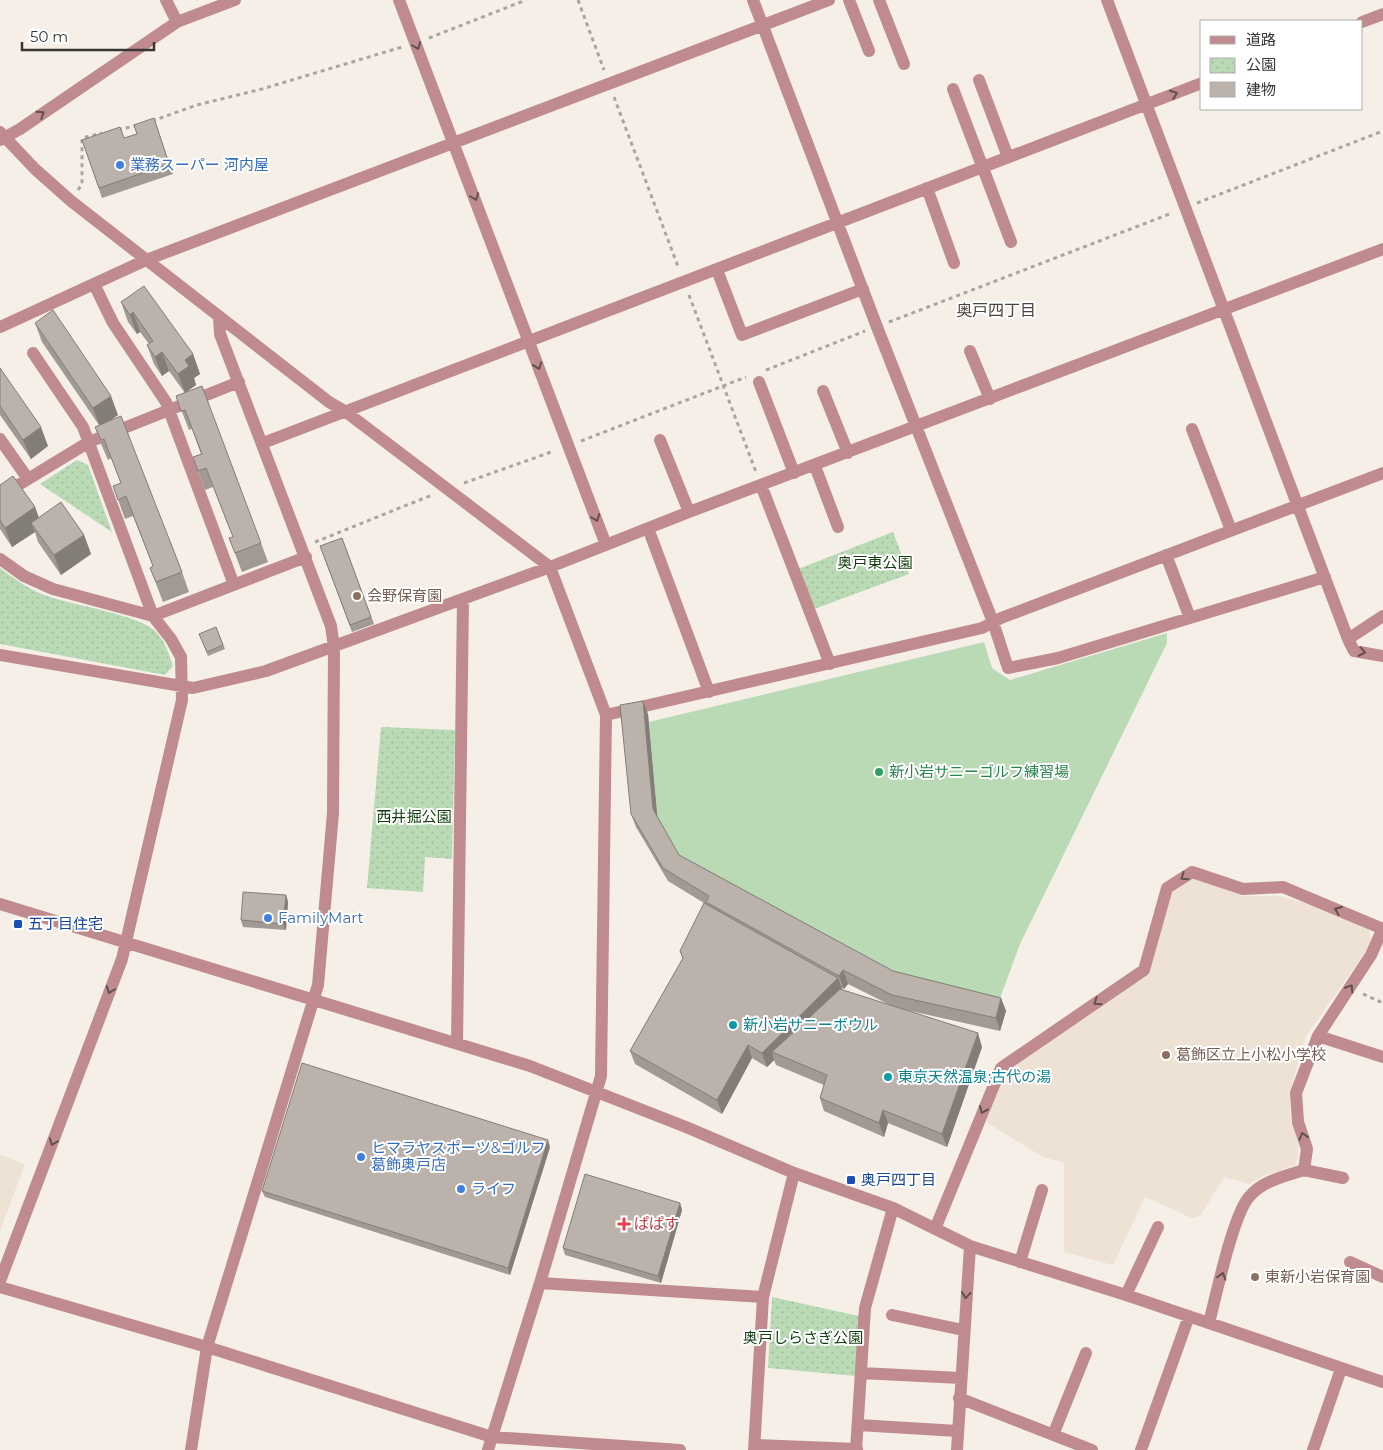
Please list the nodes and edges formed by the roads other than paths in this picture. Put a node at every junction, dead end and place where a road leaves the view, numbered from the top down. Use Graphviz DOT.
graph roads {
  1 [pos="166,0"];
  2 [pos="235,0"];
  3 [pos="399,0"];
  4 [pos="754,0"];
  5 [pos="829,0"];
  6 [pos="849,0"];
  7 [pos="879,0"];
  8 [pos="1106,0"];
  9 [pos="1383,14"];
  10 [pos="177,22"];
  11 [pos="1363,22"];
  12 [pos="763,25"];
  13 [pos="869,51"];
  14 [pos="904,64"];
  15 [pos="979,80"];
  16 [pos="1200,84"];
  17 [pos="953,89"];
  18 [pos="1146,104"];
  19 [pos="1,136"];
  20 [pos="454,142"];
  21 [pos="1008,157"];
  22 [pos="982,167"];
  23 [pos="927,188"];
  24 [pos="838,222"];
  25 [pos="1010,242"];
  26 [pos="1383,249"];
  27 [pos="146,260"];
  28 [pos="954,263"];
  29 [pos="717,270"];
  30 [pos="94,284"];
  31 [pos="862,289"];
  32 [pos="1224,311"];
  33 [pos="219,317"];
  34 [pos="0,327"];
  35 [pos="529,342"];
  36 [pos="970,351"];
  37 [pos="33,353"];
  38 [pos="754,379"];
  39 [pos="239,382"];
  40 [pos="823,391"];
  41 [pos="990,399"];
  42 [pos="168,410"];
  43 [pos="346,412"];
  44 [pos="916,427"];
  45 [pos="1192,429"];
  46 [pos="0,439"];
  47 [pos="660,440"];
  48 [pos="89,442"];
  49 [pos="263,443"];
  50 [pos="848,453"];
  51 [pos="815,466"];
  52 [pos="794,473"];
  53 [pos="1383,473"];
  54 [pos="28,479"];
  55 [pos="761,486"];
  56 [pos="0,496"];
  57 [pos="1298,506"];
  58 [pos="688,512"];
  59 [pos="648,528"];
  60 [pos="838,528"];
  61 [pos="1231,530"];
  62 [pos="606,545"];
  63 [pos="304,552"];
  64 [pos="1166,555"];
  65 [pos="0,559"];
  66 [pos="550,567"];
  67 [pos="1325,577"];
  68 [pos="234,585"];
  69 [pos="463,598"];
  70 [pos="153,616"];
  71 [pos="1383,616"];
  72 [pos="1190,618"];
  73 [pos="993,622"];
  74 [pos="1348,639"];
  75 [pos="334,648"];
  76 [pos="0,655"];
  77 [pos="1383,656"];
  78 [pos="830,664"];
  79 [pos="182,687"];
  80 [pos="709,692"];
  81 [pos="606,715"];
  82 [pos="0,904"];
  83 [pos="1383,929"];
  84 [pos="125,943"];
  85 [pos="314,1001"];
  86 [pos="1318,1036"];
  87 [pos="457,1044"];
  88 [pos="1383,1057"];
  89 [pos="598,1091"];
  90 [pos="1304,1170"];
  91 [pos="794,1173"];
  92 [pos="1343,1178"];
  93 [pos="1042,1190"];
  94 [pos="893,1208"];
  95 [pos="1158,1227"];
  96 [pos="935,1229"];
  97 [pos="970,1246"];
  98 [pos="1020,1262"];
  99 [pos="1350,1262"];
  100 [pos="1383,1277"];
  101 [pos="0,1281"];
  102 [pos="540,1284"];
  103 [pos="0,1287"];
  104 [pos="1126,1295"];
  105 [pos="763,1296"];
  106 [pos="892,1315"];
  107 [pos="1189,1316"];
  108 [pos="1208,1323"];
  109 [pos="963,1330"];
  110 [pos="206,1347"];
  111 [pos="1086,1353"];
  112 [pos="1340,1369"];
  113 [pos="861,1373"];
  114 [pos="960,1378"];
  115 [pos="1383,1380"];
  116 [pos="959,1398"];
  117 [pos="858,1425"];
  118 [pos="958,1431"];
  119 [pos="1053,1435"];
  120 [pos="492,1437"];
  121 [pos="1068,1446"];
  122 [pos="755,1447"];
  123 [pos="191,1450"];
  124 [pos="488,1450"];
  125 [pos="680,1450"];
  126 [pos="856,1450"];
  127 [pos="957,1450"];
  128 [pos="1092,1450"];
  129 [pos="1141,1450"];
  130 [pos="1313,1450"];
  1 -- 10 [label="street"];
  2 -- 10 [label="street"];
  3 -- 20 [label="street, one-way"];
  4 -- 12 [label="street"];
  5 -- 12 [label="street"];
  6 -- 13 [label="street"];
  7 -- 14 [label="street"];
  8 -- 18 [label="street"];
  9 -- 11 [label="street"];
  19 -- 10 [label="street, one-way"];
  12 -- 20 [label="street"];
  12 -- 24 [label="street"];
  15 -- 21 [label="street"];
  18 -- 16 [label="street, one-way"];
  17 -- 22 [label="street"];
  18 -- 21 [label="street"];
  18 -- 32 [label="street"];
  19 -- 27 [label="street"];
  20 -- 27 [label="street"];
  20 -- 35 [label="street, one-way"];
  21 -- 22 [label="street"];
  22 -- 23 [label="street"];
  22 -- 25 [label="street"];
  23 -- 24 [label="street"];
  23 -- 28 [label="street"];
  24 -- 29 [label="street"];
  24 -- 31 [label="street"];
  26 -- 32 [label="street"];
  27 -- 30 [label="street"];
  27 -- 33 [label="street"];
  29 -- 31 [label="street"];
  29 -- 35 [label="street"];
  30 -- 34 [label="street"];
  30 -- 42 [label="street"];
  31 -- 44 [label="street"];
  32 -- 41 [label="street"];
  32 -- 57 [label="street"];
  33 -- 39 [label="street"];
  33 -- 43 [label="street"];
  35 -- 43 [label="street"];
  35 -- 62 [label="street, one-way"];
  36 -- 41 [label="street"];
  37 -- 48 [label="street"];
  38 -- 52 [label="street"];
  39 -- 42 [label="street"];
  39 -- 49 [label="street"];
  40 -- 50 [label="street"];
  41 -- 44 [label="street"];
  42 -- 48 [label="street"];
  42 -- 68 [label="street"];
  43 -- 49 [label="street"];
  43 -- 66 [label="street"];
  44 -- 50 [label="street"];
  44 -- 73 [label="street"];
  45 -- 61 [label="street"];
  46 -- 54 [label="street"];
  47 -- 58 [label="street"];
  48 -- 54 [label="street"];
  48 -- 70 [label="street"];
  49 -- 63 [label="street"];
  50 -- 51 [label="street"];
  51 -- 52 [label="street"];
  51 -- 60 [label="street"];
  52 -- 55 [label="street"];
  53 -- 57 [label="street"];
  54 -- 56 [label="street"];
  55 -- 58 [label="street"];
  55 -- 78 [label="street"];
  57 -- 61 [label="street"];
  57 -- 67 [label="street"];
  58 -- 59 [label="street"];
  59 -- 62 [label="street"];
  59 -- 80 [label="street"];
  61 -- 64 [label="street"];
  62 -- 66 [label="street"];
  63 -- 68 [label="street"];
  63 -- 75 [label="street"];
  64 -- 72 [label="street"];
  64 -- 73 [label="street"];
  65 -- 70 [label="street"];
  66 -- 69 [label="street"];
  66 -- 81 [label="street"];
  67 -- 72 [label="street"];
  67 -- 74 [label="street"];
  68 -- 70 [label="street"];
  69 -- 75 [label="street"];
  69 -- 87 [label="street"];
  70 -- 79 [label="street"];
  71 -- 74 [label="street"];
  72 -- 73 [label="street"];
  73 -- 78 [label="street"];
  74 -- 77 [label="street, one-way"];
  75 -- 79 [label="street"];
  75 -- 85 [label="street"];
  76 -- 79 [label="street"];
  78 -- 80 [label="street"];
  79 -- 84 [label="street"];
  80 -- 81 [label="street"];
  81 -- 89 [label="street"];
  82 -- 84 [label="street"];
  86 -- 83 [label="street, one-way"];
  83 -- 96 [label="street, one-way"];
  84 -- 85 [label="street"];
  84 -- 101 [label="street, one-way"];
  85 -- 87 [label="street"];
  85 -- 110 [label="street"];
  86 -- 88 [label="street"];
  90 -- 86 [label="street, one-way"];
  87 -- 89 [label="street"];
  89 -- 91 [label="street"];
  89 -- 102 [label="street"];
  90 -- 92 [label="street"];
  108 -- 90 [label="street, one-way"];
  91 -- 94 [label="street"];
  91 -- 105 [label="street"];
  93 -- 98 [label="street"];
  94 -- 96 [label="street"];
  94 -- 113 [label="street"];
  95 -- 104 [label="street"];
  96 -- 97 [label="street"];
  97 -- 98 [label="street"];
  97 -- 109 [label="street, one-way"];
  98 -- 104 [label="street"];
  99 -- 100 [label="street"];
  102 -- 105 [label="street"];
  102 -- 120 [label="street"];
  103 -- 110 [label="street"];
  104 -- 107 [label="street"];
  105 -- 122 [label="street"];
  106 -- 109 [label="street"];
  107 -- 108 [label="street"];
  107 -- 129 [label="street"];
  108 -- 112 [label="street"];
  109 -- 114 [label="street"];
  110 -- 120 [label="street"];
  110 -- 123 [label="street"];
  111 -- 119 [label="street"];
  112 -- 115 [label="street"];
  112 -- 130 [label="street"];
  113 -- 114 [label="street"];
  113 -- 117 [label="street"];
  114 -- 116 [label="street"];
  116 -- 118 [label="street"];
  116 -- 119 [label="street"];
  117 -- 118 [label="street"];
  117 -- 126 [label="street"];
  118 -- 127 [label="street"];
  119 -- 121 [label="street"];
  120 -- 124 [label="street"];
  120 -- 125 [label="street"];
  121 -- 128 [label="street"];
  122 -- 126 [label="street"];
}
